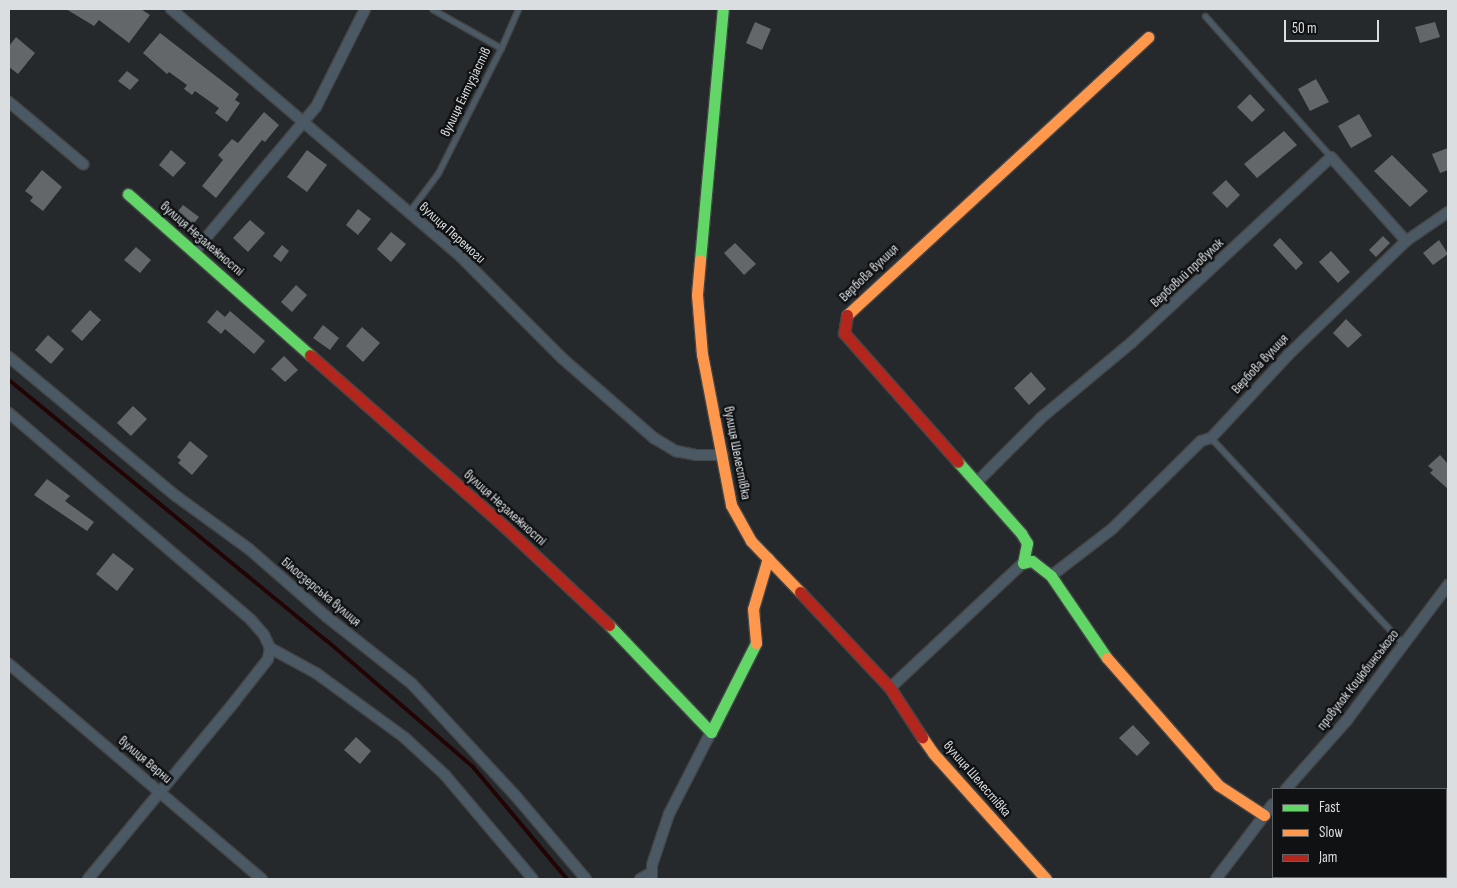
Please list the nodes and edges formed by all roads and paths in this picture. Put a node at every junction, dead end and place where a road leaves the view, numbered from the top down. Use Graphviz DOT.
graph roads {
  1 [pos="171,9"];
  2 [pos="365,9"];
  3 [pos="432,9"];
  4 [pos="518,9"];
  5 [pos="724,9"];
  6 [pos="1205,16"];
  7 [pos="1148,37"];
  8 [pos="501,48"];
  9 [pos="9,102"];
  10 [pos="305,121"];
  11 [pos="1331,157"];
  12 [pos="84,164"];
  13 [pos="128,194"];
  14 [pos="1448,212"];
  15 [pos="408,213"];
  16 [pos="1406,241"];
  17 [pos="195,251"];
  18 [pos="9,357"];
  19 [pos="9,413"];
  20 [pos="1211,438"];
  21 [pos="723,455"];
  22 [pos="977,482"];
  23 [pos="768,558"];
  24 [pos="1023,562"];
  25 [pos="1051,576"];
  26 [pos="1448,585"];
  27 [pos="1404,645"];
  28 [pos="270,648"];
  29 [pos="9,664"];
  30 [pos="890,688"];
  31 [pos="711,732"];
  32 [pos="1287,788"];
  33 [pos="161,791"];
  34 [pos="1272,805"];
  35 [pos="1264,815"];
  36 [pos="651,876"];
  37 [pos="88,879"];
  38 [pos="262,879"];
  39 [pos="533,879"];
  40 [pos="586,879"];
  41 [pos="640,879"];
  42 [pos="1046,879"];
  43 [pos="1216,879"];
  1 -- 10 [label="street, вулиця Перемоги"];
  2 -- 10 [label="street"];
  3 -- 8 [label="lane, вулиця Ентузіастів"];
  4 -- 8 [label="lane"];
  5 -- 21 [label="street, вулиця Шелестівка"];
  6 -- 11 [label="lane"];
  7 -- 22 [label="street, Вербова вулиця"];
  8 -- 15 [label="lane, вулиця Ентузіастів"];
  9 -- 12 [label="street"];
  10 -- 15 [label="street, вулиця Перемоги"];
  10 -- 17 [label="street"];
  11 -- 16 [label="street"];
  11 -- 22 [label="street, Вербовий провулок"];
  13 -- 17 [label="street, вулиця Незалежності"];
  14 -- 16 [label="street, Вербова вулиця"];
  15 -- 21 [label="street, вулиця Перемоги"];
  16 -- 20 [label="street, Вербова вулиця"];
  17 -- 31 [label="street, вулиця Незалежності"];
  18 -- 40 [label="street, Білоозерська вулиця"];
  19 -- 28 [label="street"];
  20 -- 25 [label="street, Вербова вулиця"];
  20 -- 27 [label="lane"];
  21 -- 23 [label="street, вулиця Шелестівка"];
  22 -- 24 [label="street, Вербова вулиця"];
  23 -- 30 [label="street, вулиця Шелестівка"];
  23 -- 31 [label="street"];
  24 -- 25 [label="street"];
  24 -- 30 [label="street"];
  25 -- 35 [label="street"];
  26 -- 27 [label="street, провулок Коцюбинського"];
  27 -- 32 [label="street, провулок Коцюбинського"];
  28 -- 33 [label="street"];
  28 -- 39 [label="street"];
  29 -- 33 [label="street, вулиця Верни"];
  30 -- 42 [label="street, вулиця Шелестівка"];
  31 -- 36 [label="street"];
  33 -- 37 [label="street"];
  33 -- 38 [label="street, вулиця Верни"];
  34 -- 35 [label="street"];
  35 -- 43 [label="street"];
  36 -- 41 [label="street"];
}
